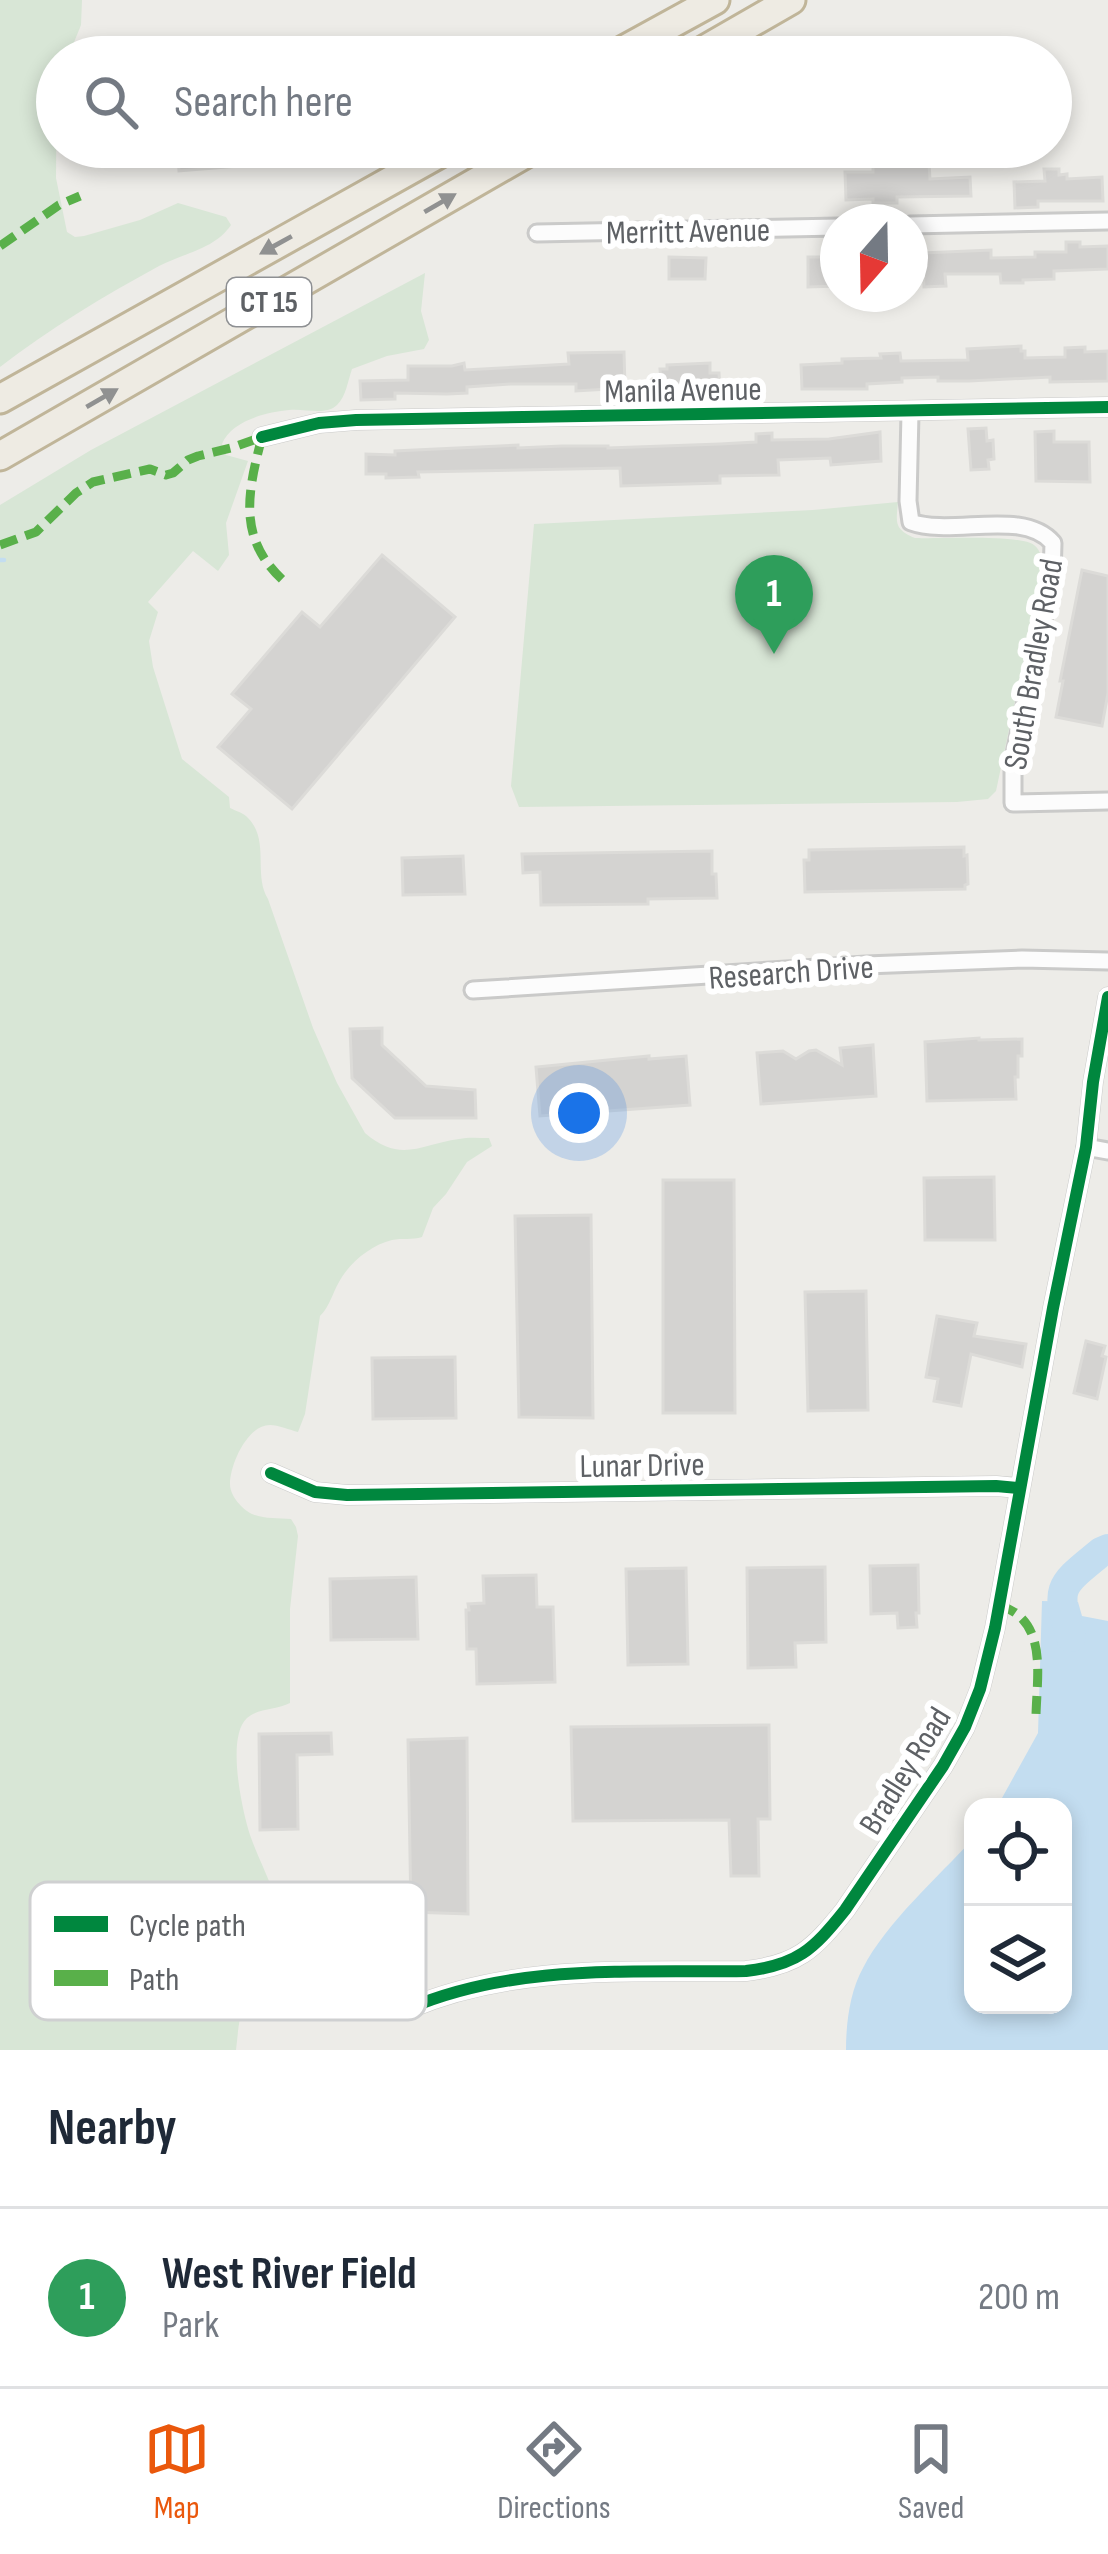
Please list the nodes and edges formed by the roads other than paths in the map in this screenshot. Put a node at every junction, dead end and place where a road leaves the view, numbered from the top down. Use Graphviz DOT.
graph roads {
  1 [pos="716,0"];
  2 [pos="791,0"];
  3 [pos="695,8"];
  4 [pos="647,36"];
  5 [pos="728,36"];
  6 [pos="414,168"];
  7 [pos="501,168"];
  8 [pos="1108,221"];
  9 [pos="928,225"];
  10 [pos="820,227"];
  11 [pos="537,233"];
  12 [pos="0,399"];
  13 [pos="1108,407"];
  14 [pos="910,412"];
  15 [pos="262,437"];
  16 [pos="0,456"];
  17 [pos="1108,801"];
  18 [pos="1108,962"];
  19 [pos="473,990"];
  20 [pos="1108,997"];
  21 [pos="1086,1147"];
  22 [pos="1108,1151"];
  23 [pos="271,1473"];
  24 [pos="1019,1489"];
  25 [pos="426,2002"];
  1 -- 3 [label="highway"];
  2 -- 5 [label="highway"];
  3 -- 4 [label="highway"];
  6 -- 12 [label="highway, CT 15, one-way"];
  16 -- 7 [label="highway, CT 15, one-way"];
  8 -- 9 [label="street"];
  10 -- 11 [label="street, Merritt Avenue"];
  13 -- 14 [label="street, Manila Avenue"];
  14 -- 15 [label="street, Manila Avenue"];
  14 -- 17 [label="street, South Bradley Road"];
  18 -- 19 [label="street, Research Drive"];
  20 -- 21 [label="street"];
  21 -- 22 [label="street"];
  21 -- 24 [label="street, Bradley Road"];
  23 -- 24 [label="street, Lunar Drive"];
  24 -- 25 [label="street, Bradley Road"];
}
